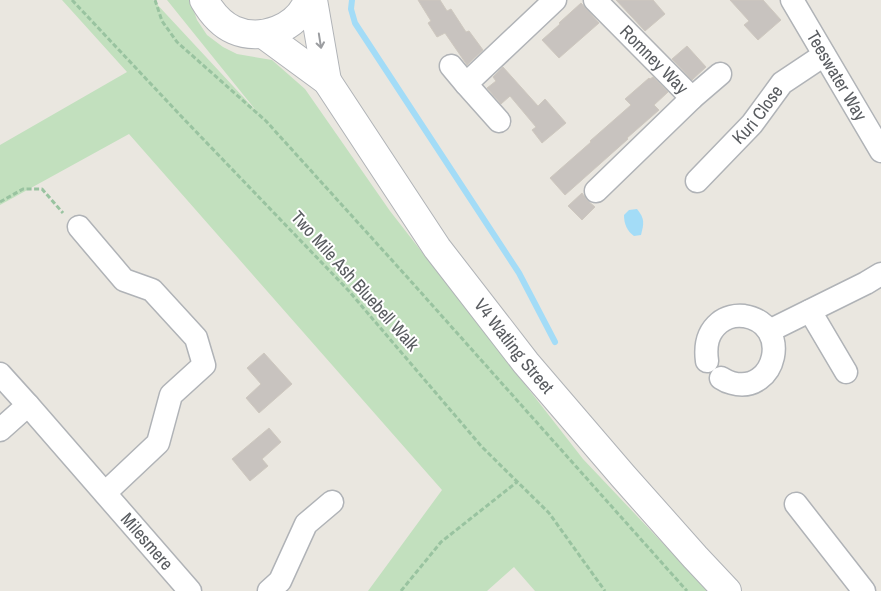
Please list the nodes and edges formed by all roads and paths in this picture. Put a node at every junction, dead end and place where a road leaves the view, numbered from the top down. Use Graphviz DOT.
graph roads {
  1 [pos="72,0"];
  2 [pos="155,0"];
  3 [pos="204,0"];
  4 [pos="308,0"];
  5 [pos="313,0"];
  6 [pos="555,0"];
  7 [pos="595,0"];
  8 [pos="792,0"];
  9 [pos="263,34"];
  10 [pos="824,55"];
  11 [pos="451,66"];
  12 [pos="720,74"];
  13 [pos="327,82"];
  14 [pos="466,84"];
  15 [pos="692,98"];
  16 [pos="499,121"];
  17 [pos="881,150"];
  18 [pos="697,181"];
  19 [pos="596,191"];
  20 [pos="0,202"];
  21 [pos="79,227"];
  22 [pos="881,274"];
  23 [pos="810,311"];
  24 [pos="769,331"];
  25 [pos="708,361"];
  26 [pos="846,372"];
  27 [pos="0,374"];
  28 [pos="721,378"];
  29 [pos="28,406"];
  30 [pos="0,430"];
  31 [pos="517,482"];
  32 [pos="105,493"];
  33 [pos="332,502"];
  34 [pos="796,504"];
  35 [pos="190,591"];
  36 [pos="269,591"];
  37 [pos="401,591"];
  38 [pos="605,591"];
  39 [pos="687,591"];
  40 [pos="727,591"];
  41 [pos="864,591"];
  1 -- 31 [label="path, Two Mile Ash Bluebell Walk"];
  2 -- 39 [label="path"];
  3 -- 9 [label="street"];
  4 -- 9 [label="street"];
  5 -- 13 [label="street, V4 Watling Street, one-way"];
  6 -- 14 [label="street"];
  7 -- 15 [label="street, Romney Way"];
  8 -- 10 [label="street, Teeswater Way"];
  9 -- 13 [label="street, V4 Watling Street"];
  10 -- 17 [label="street, Teeswater Way"];
  10 -- 18 [label="street, Kuri Close"];
  11 -- 14 [label="street"];
  12 -- 15 [label="street, Romney Way"];
  13 -- 40 [label="street, V4 Watling Street"];
  14 -- 16 [label="street"];
  15 -- 19 [label="street, Romney Way"];
  20 -- 21 [label="path"];
  21 -- 32 [label="street"];
  22 -- 23 [label="street"];
  23 -- 24 [label="street"];
  23 -- 26 [label="street"];
  24 -- 25 [label="street"];
  24 -- 28 [label="street"];
  27 -- 29 [label="street, Milesmere"];
  29 -- 30 [label="street"];
  29 -- 32 [label="street, Milesmere"];
  31 -- 37 [label="path"];
  31 -- 38 [label="path, Two Mile Ash Bluebell Walk"];
  32 -- 35 [label="street, Milesmere"];
  33 -- 36 [label="street"];
  34 -- 41 [label="street"];
}
